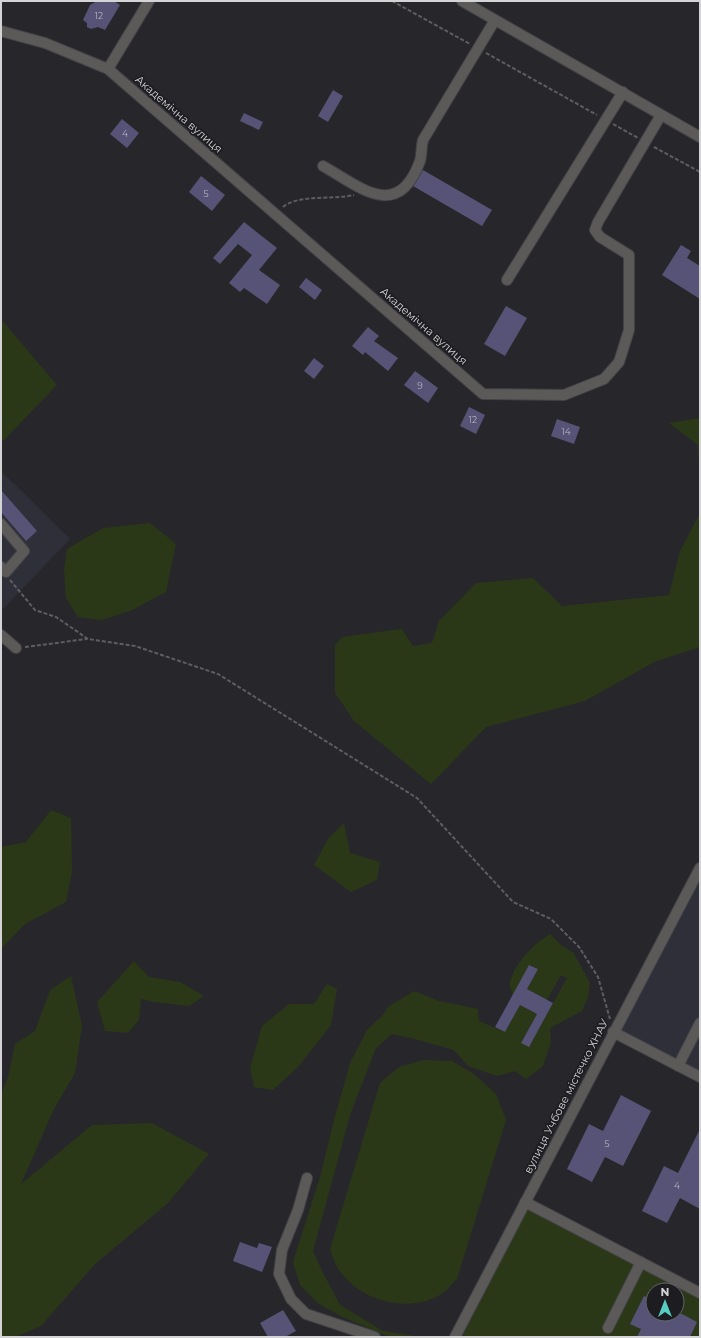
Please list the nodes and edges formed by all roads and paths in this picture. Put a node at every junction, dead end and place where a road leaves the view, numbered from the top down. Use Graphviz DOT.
graph roads {
  1 [pos="149,1"];
  2 [pos="392,1"];
  3 [pos="462,1"];
  4 [pos="495,20"];
  5 [pos="1,31"];
  6 [pos="478,49"];
  7 [pos="108,69"];
  8 [pos="623,92"];
  9 [pos="661,115"];
  10 [pos="605,119"];
  11 [pos="700,137"];
  12 [pos="645,142"];
  13 [pos="323,166"];
  14 [pos="700,172"];
  15 [pos="369,192"];
  16 [pos="277,214"];
  17 [pos="507,280"];
  18 [pos="1,524"];
  19 [pos="3,570"];
  20 [pos="1,635"];
  21 [pos="88,639"];
  22 [pos="16,648"];
  23 [pos="700,868"];
  24 [pos="700,1023"];
  25 [pos="613,1032"];
  26 [pos="678,1066"];
  27 [pos="700,1077"];
  28 [pos="307,1178"];
  29 [pos="525,1202"];
  30 [pos="641,1262"];
  31 [pos="700,1293"];
  32 [pos="608,1328"];
  33 [pos="375,1337"];
  34 [pos="455,1337"];
  1 -- 7 [label="street"];
  2 -- 6 [label="path"];
  3 -- 4 [label="street"];
  4 -- 6 [label="street"];
  4 -- 8 [label="street"];
  5 -- 7 [label="street, Академічна вулиця"];
  6 -- 10 [label="path"];
  6 -- 15 [label="street"];
  7 -- 16 [label="street, Академічна вулиця"];
  8 -- 9 [label="street"];
  8 -- 10 [label="street"];
  9 -- 11 [label="street"];
  9 -- 12 [label="street, Академічна вулиця"];
  10 -- 12 [label="path"];
  10 -- 17 [label="street"];
  12 -- 14 [label="path"];
  12 -- 16 [label="street, Академічна вулиця"];
  13 -- 15 [label="street"];
  15 -- 16 [label="path"];
  18 -- 19 [label="street"];
  19 -- 21 [label="path"];
  20 -- 22 [label="street"];
  21 -- 22 [label="path"];
  21 -- 25 [label="path"];
  23 -- 25 [label="street, вулиця Учбове містечко ХНАУ"];
  24 -- 26 [label="street"];
  25 -- 26 [label="street"];
  25 -- 29 [label="street, вулиця Учбове містечко ХНАУ"];
  26 -- 27 [label="street"];
  28 -- 33 [label="street"];
  29 -- 30 [label="street"];
  29 -- 34 [label="street, вулиця Учбове містечко ХНАУ"];
  30 -- 31 [label="street"];
  30 -- 32 [label="street"];
}
